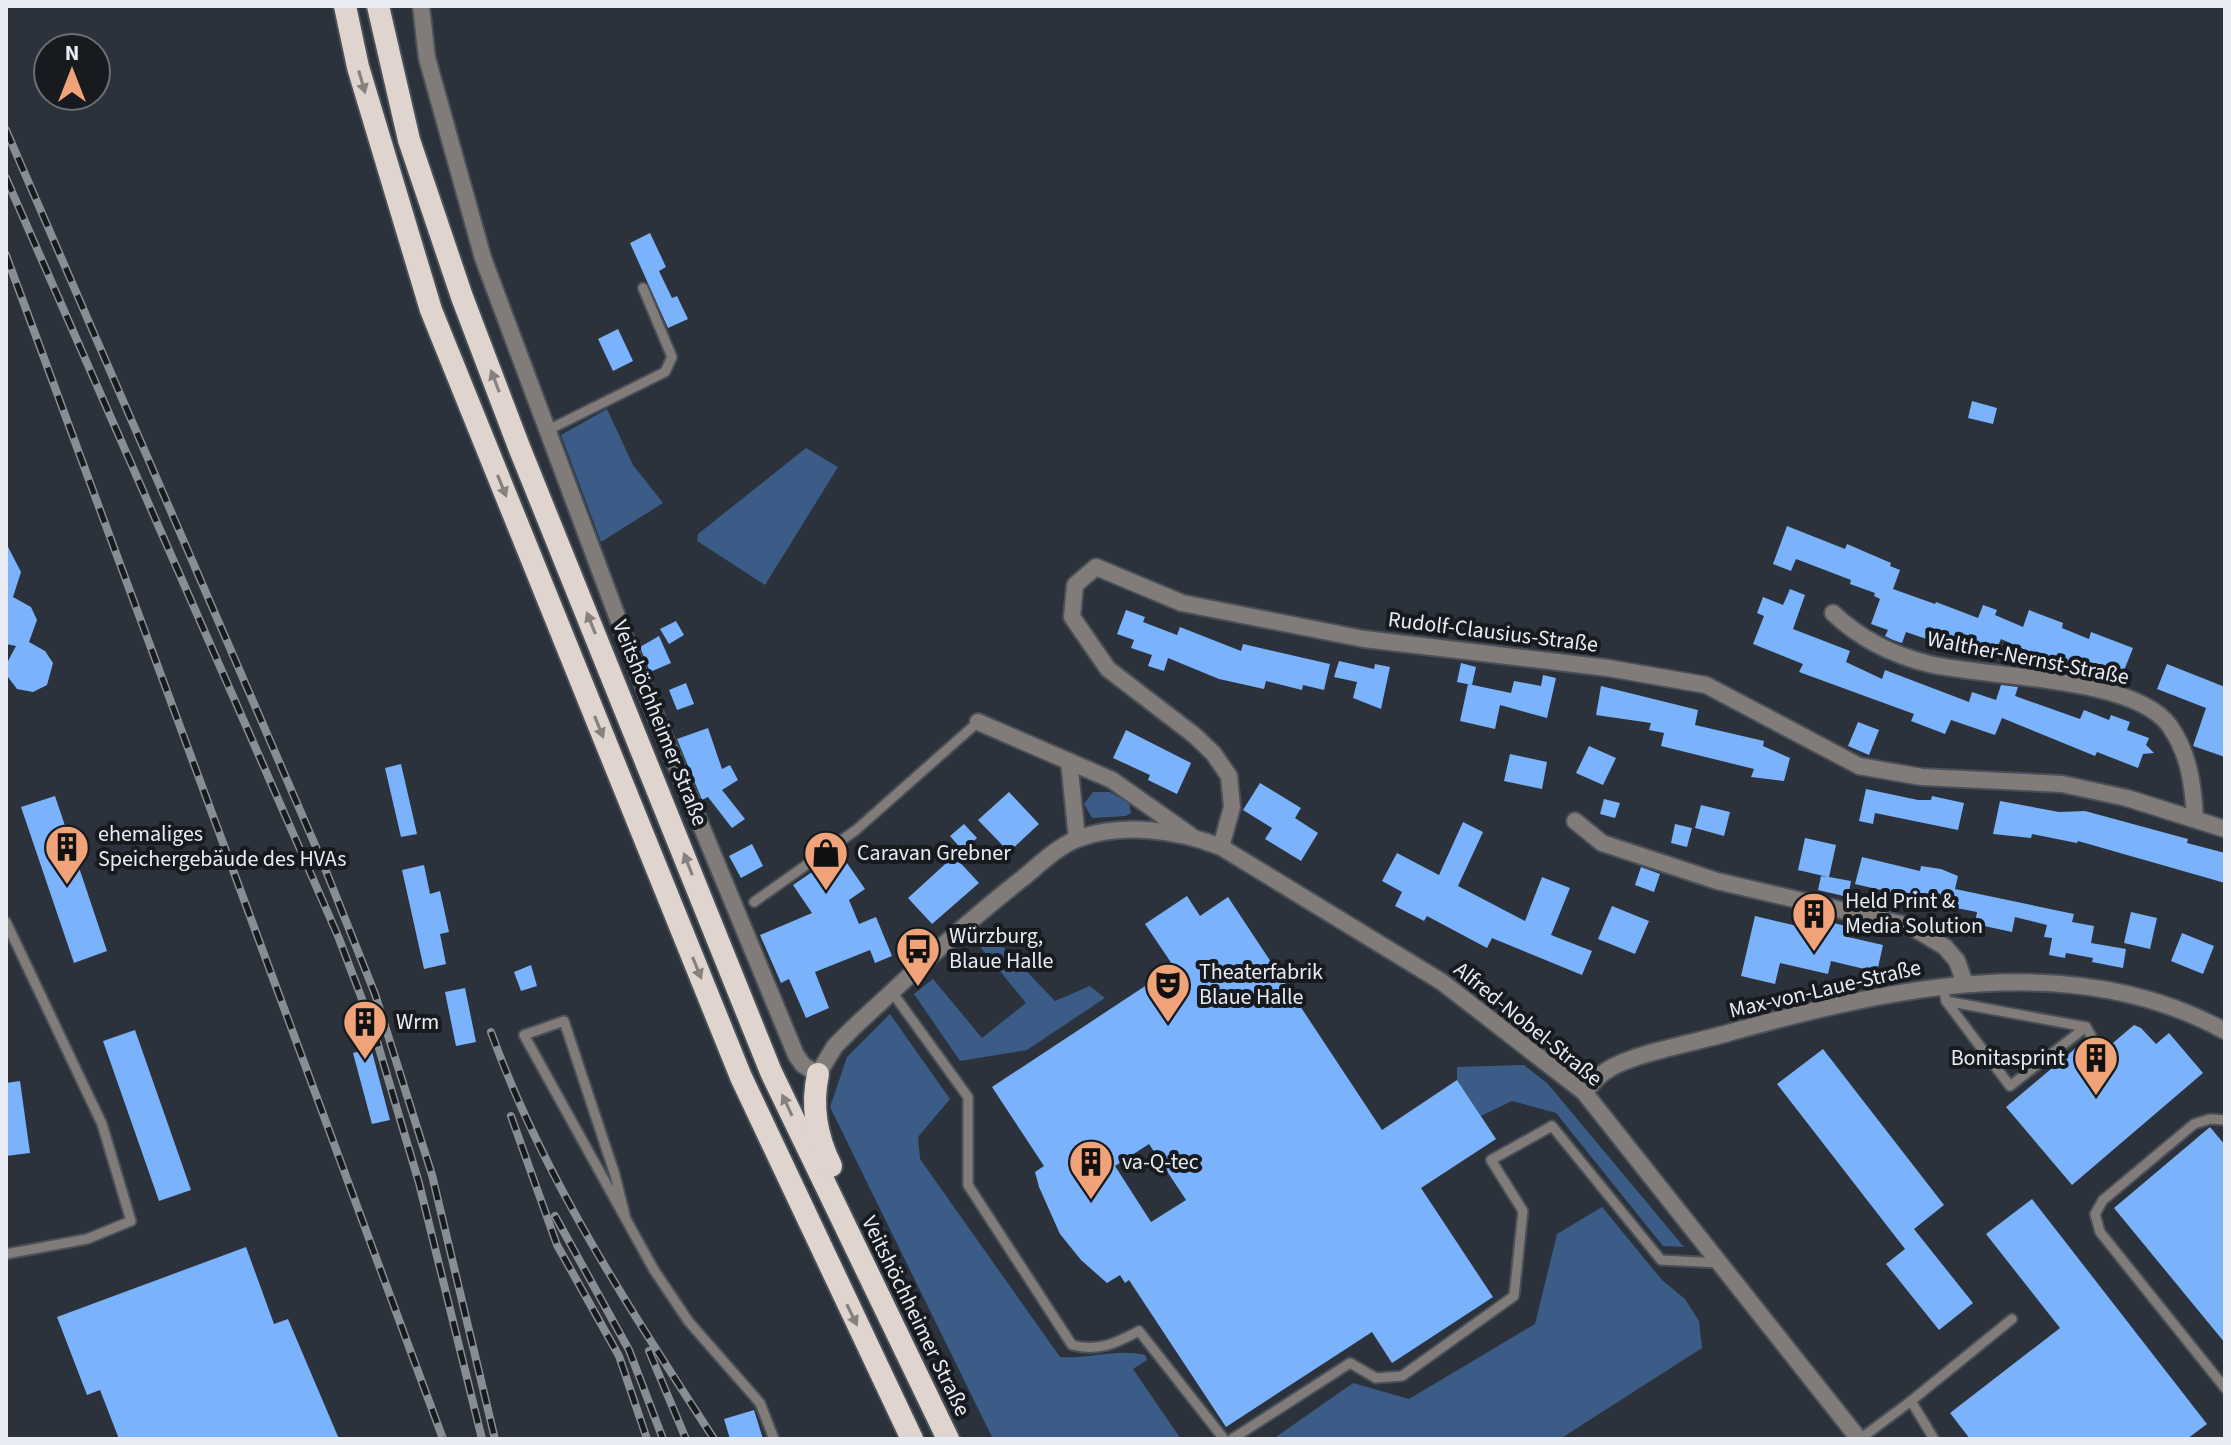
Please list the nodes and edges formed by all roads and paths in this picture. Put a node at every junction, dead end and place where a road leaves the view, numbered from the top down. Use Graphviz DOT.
graph roads {
  1 [pos="345,6"];
  2 [pos="378,6"];
  3 [pos="421,6"];
  4 [pos="643,288"];
  5 [pos="548,430"];
  6 [pos="1833,613"];
  7 [pos="978,722"];
  8 [pos="1069,761"];
  9 [pos="2195,818"];
  10 [pos="1575,821"];
  11 [pos="2225,829"];
  12 [pos="1190,835"];
  13 [pos="1077,839"];
  14 [pos="1221,847"];
  15 [pos="754,902"];
  16 [pos="6,922"];
  17 [pos="1965,984"];
  18 [pos="892,992"];
  19 [pos="1944,993"];
  20 [pos="2086,1027"];
  21 [pos="2225,1031"];
  22 [pos="2101,1053"];
  23 [pos="818,1074"];
  24 [pos="1584,1092"];
  25 [pos="2225,1120"];
  26 [pos="625,1215"];
  27 [pos="844,1226"];
  28 [pos="6,1254"];
  29 [pos="1720,1263"];
  30 [pos="2012,1319"];
  31 [pos="2225,1388"];
  32 [pos="1911,1401"];
  33 [pos="774,1439"];
  34 [pos="912,1439"];
  35 [pos="948,1439"];
  36 [pos="1224,1439"];
  37 [pos="1232,1439"];
  38 [pos="1859,1439"];
  39 [pos="1934,1439"];
  1 -- 34 [label="highway, one-way"];
  27 -- 2 [label="highway, Veitshöchheimer Straße, one-way"];
  3 -- 5 [label="street, Veitshöchheimer Straße"];
  4 -- 5 [label="lane"];
  5 -- 23 [label="street, Veitshöchheimer Straße"];
  6 -- 9 [label="street, Walther-Nernst-Straße"];
  7 -- 8 [label="street, Alfred-Nobel-Straße"];
  7 -- 15 [label="lane"];
  8 -- 12 [label="street, Alfred-Nobel-Straße"];
  8 -- 13 [label="street"];
  9 -- 11 [label="street, Rudolf-Clausius-Straße"];
  9 -- 14 [label="street, Rudolf-Clausius-Straße"];
  10 -- 17 [label="street"];
  12 -- 13 [label="street, Alfred-Nobel-Straße"];
  12 -- 14 [label="street, Alfred-Nobel-Straße"];
  13 -- 18 [label="street, Alfred-Nobel-Straße"];
  14 -- 24 [label="street, Alfred-Nobel-Straße"];
  16 -- 28 [label="lane"];
  17 -- 19 [label="street, Max-von-Laue-Straße"];
  17 -- 21 [label="street, Max-von-Laue-Straße"];
  18 -- 23 [label="street, Alfred-Nobel-Straße"];
  18 -- 36 [label="lane"];
  19 -- 20 [label="lane"];
  19 -- 20 [label="lane"];
  19 -- 24 [label="street, Max-von-Laue-Straße"];
  20 -- 22 [label="lane"];
  23 -- 27 [label="highway"];
  24 -- 29 [label="street, Alfred-Nobel-Straße"];
  25 -- 31 [label="lane"];
  26 -- 26 [label="lane"];
  26 -- 33 [label="lane"];
  27 -- 35 [label="highway, Veitshöchheimer Straße"];
  29 -- 37 [label="lane"];
  29 -- 38 [label="street, Alfred-Nobel-Straße"];
  30 -- 32 [label="lane"];
  32 -- 38 [label="lane"];
  32 -- 39 [label="lane"];
}
